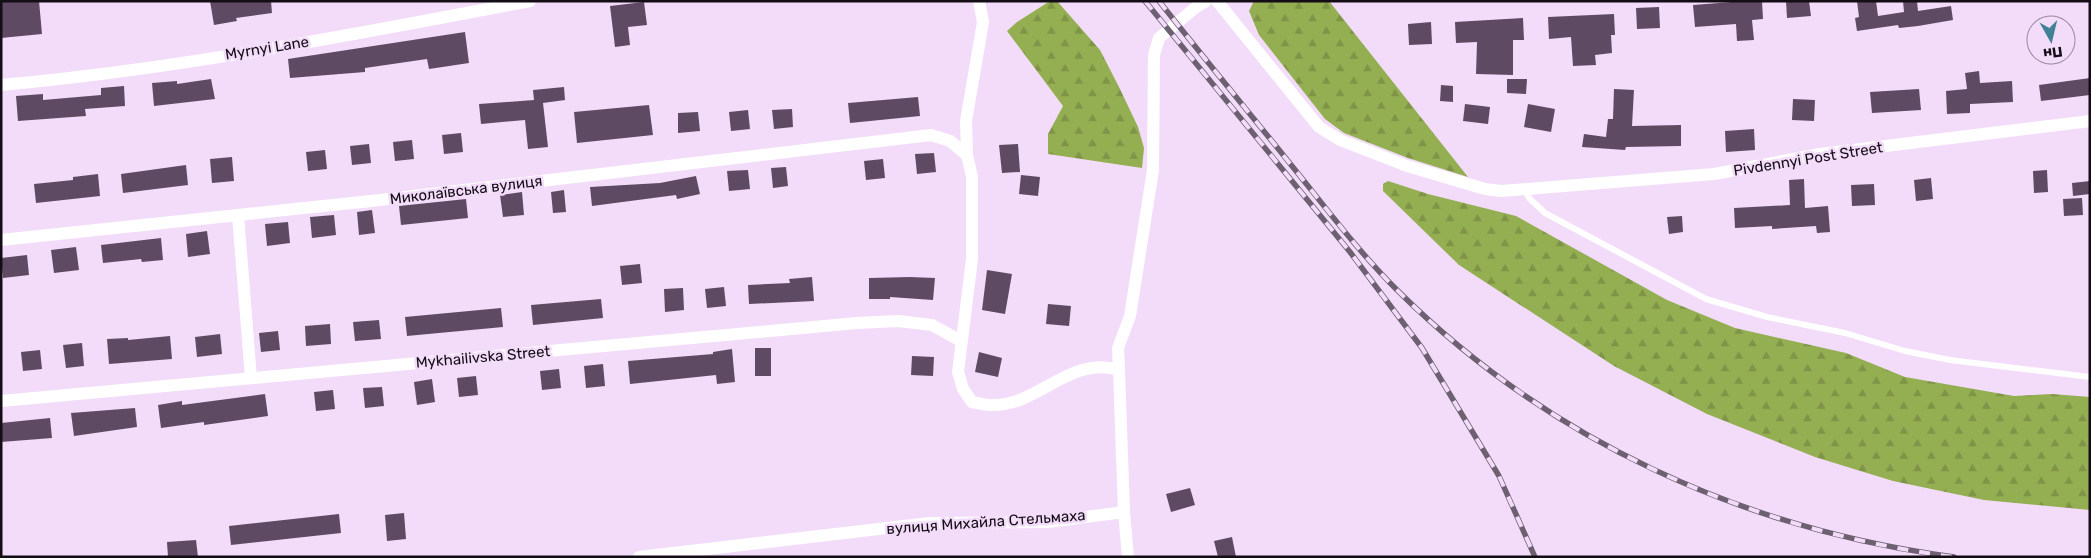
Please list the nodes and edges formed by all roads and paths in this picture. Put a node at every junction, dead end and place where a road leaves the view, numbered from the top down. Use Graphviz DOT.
graph roads {
  1 [pos="530,1"];
  2 [pos="979,1"];
  3 [pos="1206,1"];
  4 [pos="1217,1"];
  5 [pos="1198,4"];
  6 [pos="1,85"];
  7 [pos="2090,121"];
  8 [pos="967,155"];
  9 [pos="1525,190"];
  10 [pos="238,215"];
  11 [pos="1,240"];
  12 [pos="961,341"];
  13 [pos="1119,370"];
  14 [pos="2090,377"];
  15 [pos="252,378"];
  16 [pos="1,401"];
  17 [pos="1124,512"];
  18 [pos="639,557"];
  19 [pos="1128,557"];
  1 -- 6 [label="street, Myrnyi Lane"];
  2 -- 8 [label="street"];
  3 -- 5 [label="street"];
  4 -- 9 [label="street, Pivdennyi Post Street"];
  5 -- 13 [label="street"];
  7 -- 9 [label="street, Pivdennyi Post Street"];
  8 -- 10 [label="street, Миколаївська вулиця"];
  8 -- 12 [label="street"];
  9 -- 14 [label="lane"];
  10 -- 11 [label="street, Миколаївська вулиця"];
  10 -- 15 [label="street"];
  12 -- 13 [label="street"];
  12 -- 15 [label="street, Mykhailivska Street"];
  13 -- 17 [label="street"];
  15 -- 16 [label="street, Mykhailivska Street"];
  17 -- 18 [label="street, вулиця Михайла Стельмаха"];
  17 -- 19 [label="street"];
}
